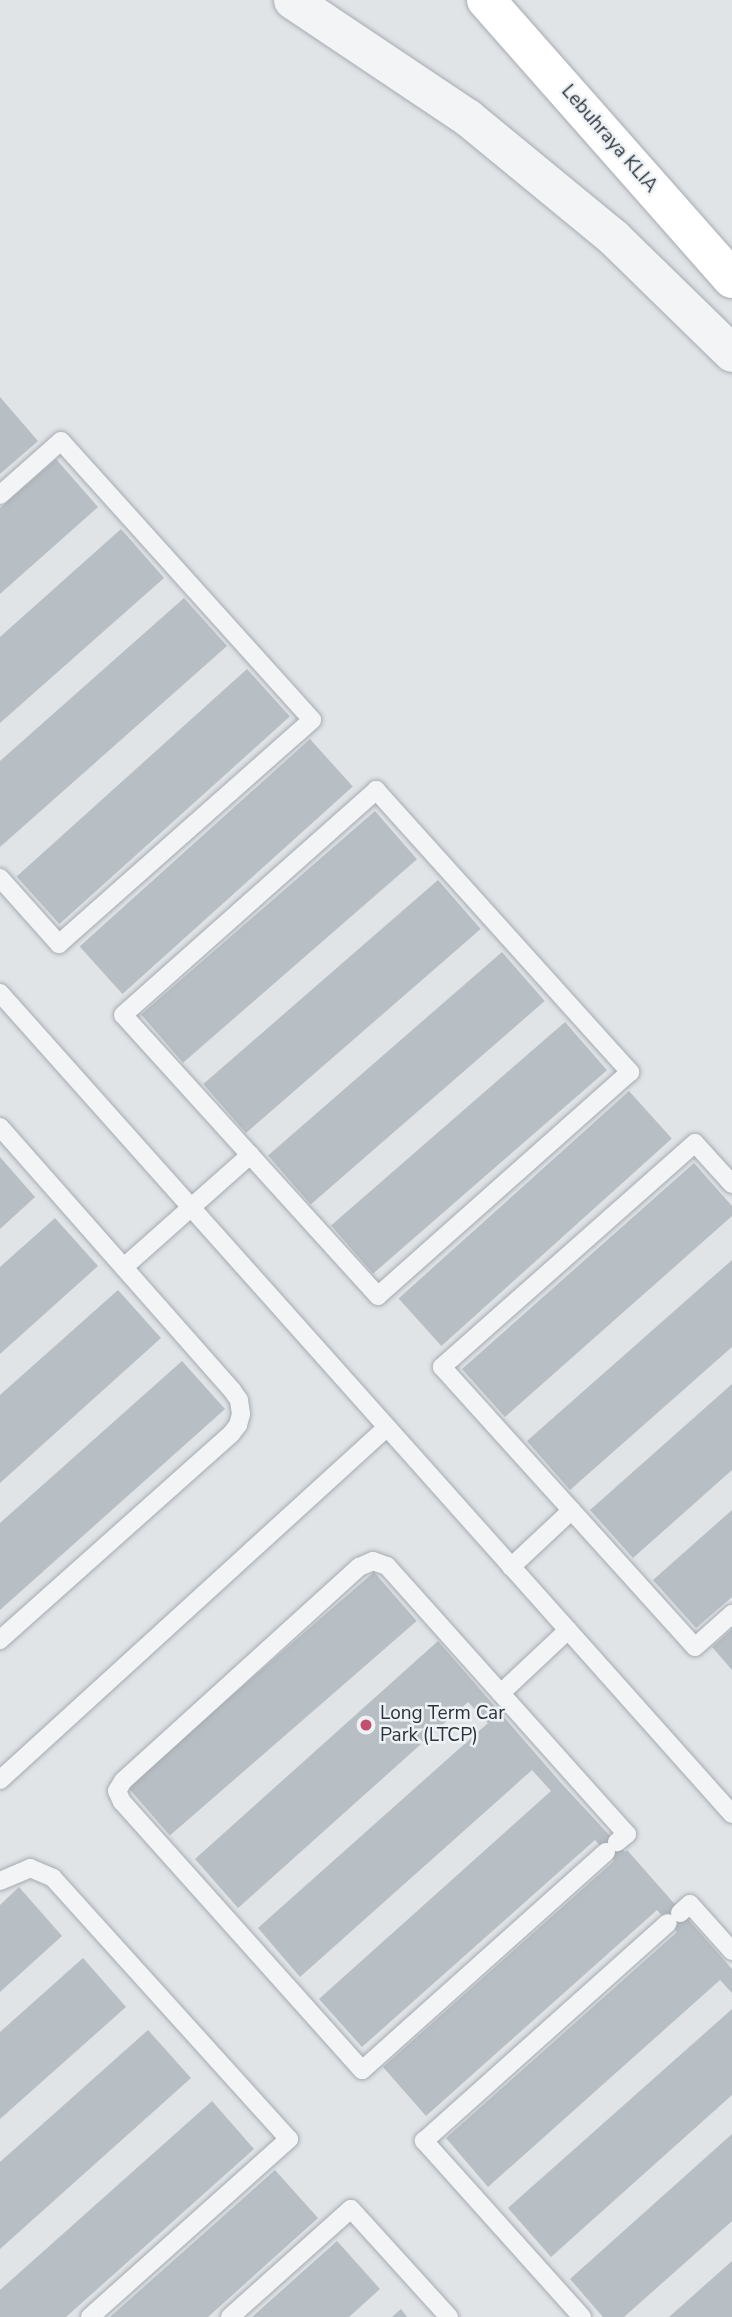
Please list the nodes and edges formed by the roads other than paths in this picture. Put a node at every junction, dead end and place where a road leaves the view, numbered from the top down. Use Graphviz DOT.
graph roads {
  1 [pos="292,0"];
  2 [pos="486,0"];
  3 [pos="732,279"];
  4 [pos="732,353"];
  5 [pos="0,495"];
  6 [pos="0,878"];
  7 [pos="0,993"];
  8 [pos="0,1127"];
  9 [pos="250,1155"];
  10 [pos="732,1184"];
  11 [pos="191,1207"];
  12 [pos="124,1267"];
  13 [pos="386,1428"];
  14 [pos="572,1510"];
  15 [pos="511,1567"];
  16 [pos="732,1614"];
  17 [pos="568,1630"];
  18 [pos="0,1640"];
  19 [pos="501,1693"];
  20 [pos="0,1780"];
  21 [pos="732,1814"];
  22 [pos="0,1881"];
  23 [pos="732,1951"];
  24 [pos="90,2317"];
  25 [pos="230,2317"];
  26 [pos="449,2317"];
  27 [pos="582,2317"];
  1 -- 4 [label="street"];
  2 -- 3 [label="main road, Lebuhraya KLIA"];
  5 -- 6 [label="lane"];
  7 -- 11 [label="lane"];
  8 -- 12 [label="lane"];
  9 -- 9 [label="lane"];
  9 -- 11 [label="lane"];
  10 -- 14 [label="lane"];
  11 -- 12 [label="lane"];
  11 -- 13 [label="lane"];
  12 -- 18 [label="lane"];
  13 -- 15 [label="lane"];
  13 -- 20 [label="lane"];
  14 -- 15 [label="lane"];
  14 -- 16 [label="lane"];
  15 -- 17 [label="lane"];
  17 -- 19 [label="lane"];
  17 -- 21 [label="lane"];
  19 -- 19 [label="lane"];
  22 -- 24 [label="lane"];
  23 -- 27 [label="lane"];
  25 -- 26 [label="lane"];
}
